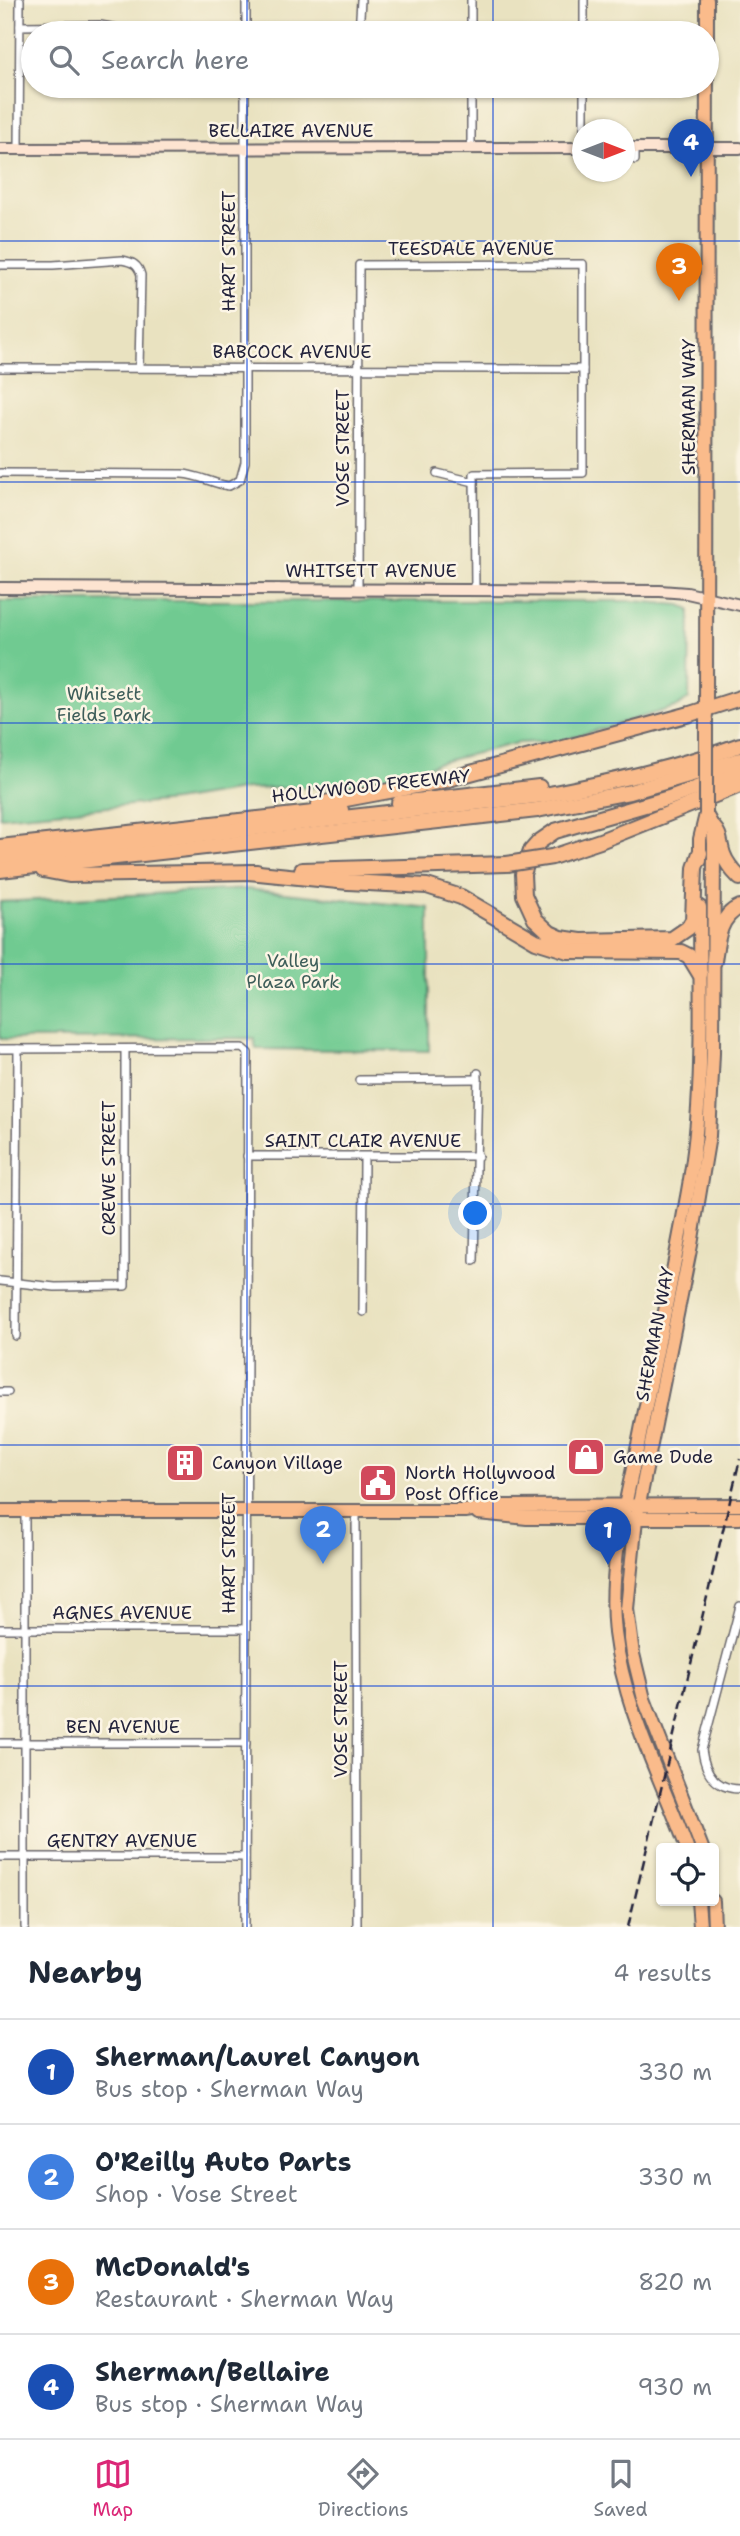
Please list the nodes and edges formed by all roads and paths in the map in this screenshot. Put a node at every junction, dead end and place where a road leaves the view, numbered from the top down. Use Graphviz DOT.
graph roads {
  1 [pos="20,0"];
  2 [pos="246,0"];
  3 [pos="360,0"];
  4 [pos="471,0"];
  5 [pos="584,0"];
  6 [pos="707,0"];
  7 [pos="246,21"];
  8 [pos="359,21"];
  9 [pos="471,21"];
  10 [pos="584,21"];
  11 [pos="707,21"];
  12 [pos="20,26"];
  13 [pos="245,98"];
  14 [pos="471,98"];
  15 [pos="584,98"];
  16 [pos="707,98"];
  17 [pos="583,119"];
  18 [pos="471,147"];
  19 [pos="572,148"];
  20 [pos="707,148"];
  21 [pos="740,148"];
  22 [pos="0,149"];
  23 [pos="19,149"];
  24 [pos="245,149"];
  25 [pos="635,152"];
  26 [pos="0,265"];
  27 [pos="359,265"];
  28 [pos="245,367"];
  29 [pos="0,368"];
  30 [pos="139,368"];
  31 [pos="359,369"];
  32 [pos="583,369"];
  33 [pos="437,473"];
  34 [pos="0,474"];
  35 [pos="474,478"];
  36 [pos="0,588"];
  37 [pos="358,589"];
  38 [pos="475,589"];
  39 [pos="705,598"];
  40 [pos="740,605"];
  41 [pos="740,698"];
  42 [pos="706,714"];
  43 [pos="740,736"];
  44 [pos="740,745"];
  45 [pos="740,752"];
  46 [pos="740,760"];
  47 [pos="740,772"];
  48 [pos="740,785"];
  49 [pos="256,819"];
  50 [pos="709,821"];
  51 [pos="0,847"];
  52 [pos="700,853"];
  53 [pos="0,857"];
  54 [pos="0,863"];
  55 [pos="32,867"];
  56 [pos="0,870"];
  57 [pos="249,873"];
  58 [pos="740,878"];
  59 [pos="740,907"];
  60 [pos="714,961"];
  61 [pos="700,974"];
  62 [pos="0,1049"];
  63 [pos="18,1049"];
  64 [pos="125,1049"];
  65 [pos="359,1080"];
  66 [pos="706,1093"];
  67 [pos="247,1156"];
  68 [pos="478,1156"];
  69 [pos="364,1157"];
  70 [pos="474,1261"];
  71 [pos="0,1281"];
  72 [pos="17,1282"];
  73 [pos="363,1312"];
  74 [pos="16,1336"];
  75 [pos="664,1345"];
  76 [pos="624,1504"];
  77 [pos="639,1504"];
  78 [pos="740,1505"];
  79 [pos="245,1510"];
  80 [pos="0,1511"];
  81 [pos="25,1511"];
  82 [pos="356,1511"];
  83 [pos="466,1511"];
  84 [pos="740,1518"];
  85 [pos="621,1519"];
  86 [pos="636,1519"];
  87 [pos="740,1606"];
  88 [pos="0,1629"];
  89 [pos="26,1629"];
  90 [pos="245,1629"];
  91 [pos="0,1743"];
  92 [pos="25,1743"];
  93 [pos="246,1743"];
  94 [pos="740,1789"];
  95 [pos="685,1843"];
  96 [pos="700,1843"];
  97 [pos="0,1857"];
  98 [pos="25,1857"];
  99 [pos="245,1857"];
  100 [pos="698,1906"];
  101 [pos="713,1906"];
  102 [pos="25,1927"];
  103 [pos="245,1927"];
  104 [pos="357,1927"];
  105 [pos="700,1927"];
  106 [pos="714,1927"];
  1 -- 12 [label="street"];
  2 -- 7 [label="street"];
  3 -- 8 [label="street"];
  4 -- 9 [label="street"];
  5 -- 10 [label="street"];
  6 -- 11 [label="main road, SHERMAN WAY"];
  12 -- 23 [label="street"];
  13 -- 24 [label="street, HART STREET"];
  14 -- 18 [label="street"];
  15 -- 17 [label="street"];
  16 -- 20 [label="main road, SHERMAN WAY"];
  18 -- 19 [label="main road, BELLAIRE AVENUE"];
  18 -- 24 [label="main road, BELLAIRE AVENUE"];
  20 -- 21 [label="main road"];
  20 -- 25 [label="main road"];
  20 -- 39 [label="main road, SHERMAN WAY"];
  22 -- 23 [label="main road, BELLAIRE AVENUE"];
  23 -- 24 [label="main road, BELLAIRE AVENUE"];
  24 -- 28 [label="street, HART STREET"];
  26 -- 30 [label="street"];
  27 -- 31 [label="street, VOSE STREET"];
  27 -- 32 [label="street, TEESDALE AVENUE"];
  28 -- 30 [label="street, BABCOCK AVENUE"];
  28 -- 31 [label="street, BABCOCK AVENUE"];
  28 -- 34 [label="street, HART STREET"];
  29 -- 30 [label="street, BABCOCK AVENUE"];
  31 -- 32 [label="street, BABCOCK AVENUE"];
  31 -- 37 [label="street, VOSE STREET"];
  32 -- 35 [label="street"];
  33 -- 35 [label="street"];
  35 -- 38 [label="street"];
  36 -- 37 [label="main road, WHITSETT AVENUE"];
  37 -- 38 [label="main road, WHITSETT AVENUE"];
  38 -- 39 [label="main road, WHITSETT AVENUE"];
  39 -- 40 [label="main road, WHITSETT AVENUE"];
  39 -- 42 [label="main road, SHERMAN WAY"];
  41 -- 42 [label="highway"];
  42 -- 49 [label="highway"];
  42 -- 50 [label="main road, SHERMAN WAY, bridge"];
  43 -- 49 [label="highway, HOLLYWOOD FREEWAY"];
  44 -- 53 [label="highway"];
  45 -- 54 [label="highway"];
  46 -- 55 [label="highway"];
  47 -- 52 [label="highway"];
  48 -- 57 [label="highway, bridge"];
  49 -- 51 [label="highway, HOLLYWOOD FREEWAY"];
  50 -- 52 [label="main road, SHERMAN WAY"];
  50 -- 58 [label="highway"];
  50 -- 60 [label="main road, SHERMAN WAY"];
  52 -- 61 [label="main road, SHERMAN WAY"];
  55 -- 56 [label="highway"];
  55 -- 57 [label="highway"];
  57 -- 61 [label="highway"];
  59 -- 60 [label="highway"];
  60 -- 66 [label="main road, SHERMAN WAY"];
  61 -- 66 [label="main road, SHERMAN WAY"];
  62 -- 63 [label="street"];
  63 -- 64 [label="street"];
  63 -- 72 [label="street"];
  64 -- 67 [label="street, HART STREET"];
  64 -- 72 [label="street, CREWE STREET"];
  65 -- 68 [label="street"];
  66 -- 75 [label="main road, SHERMAN WAY"];
  67 -- 69 [label="street, SAINT CLAIR AVENUE"];
  67 -- 79 [label="street, HART STREET"];
  68 -- 69 [label="street, SAINT CLAIR AVENUE"];
  68 -- 70 [label="street"];
  69 -- 73 [label="street"];
  71 -- 72 [label="street"];
  72 -- 74 [label="street"];
  75 -- 76 [label="main road, SHERMAN WAY"];
  75 -- 77 [label="main road, SHERMAN WAY"];
  76 -- 77 [label="main road"];
  76 -- 83 [label="main road"];
  76 -- 85 [label="main road, SHERMAN WAY"];
  77 -- 78 [label="main road"];
  77 -- 86 [label="main road, SHERMAN WAY"];
  79 -- 81 [label="main road"];
  79 -- 82 [label="main road"];
  79 -- 90 [label="street, HART STREET"];
  80 -- 81 [label="main road"];
  81 -- 89 [label="street"];
  82 -- 83 [label="main road"];
  82 -- 104 [label="street, VOSE STREET"];
  83 -- 85 [label="main road"];
  84 -- 86 [label="main road"];
  85 -- 86 [label="main road"];
  85 -- 95 [label="main road, SHERMAN WAY"];
  86 -- 96 [label="main road, SHERMAN WAY"];
  87 -- 94 [label="street"];
  88 -- 89 [label="street, AGNES AVENUE"];
  89 -- 90 [label="street, AGNES AVENUE"];
  89 -- 92 [label="street"];
  90 -- 93 [label="street, HART STREET"];
  91 -- 92 [label="street, BEN AVENUE"];
  92 -- 93 [label="street, BEN AVENUE"];
  92 -- 98 [label="street"];
  93 -- 99 [label="street, HART STREET"];
  97 -- 98 [label="street, GENTRY AVENUE"];
  98 -- 99 [label="street, GENTRY AVENUE"];
  98 -- 102 [label="street"];
  99 -- 103 [label="street, HART STREET"];
  100 -- 105 [label="main road"];
  101 -- 106 [label="main road"];
}
